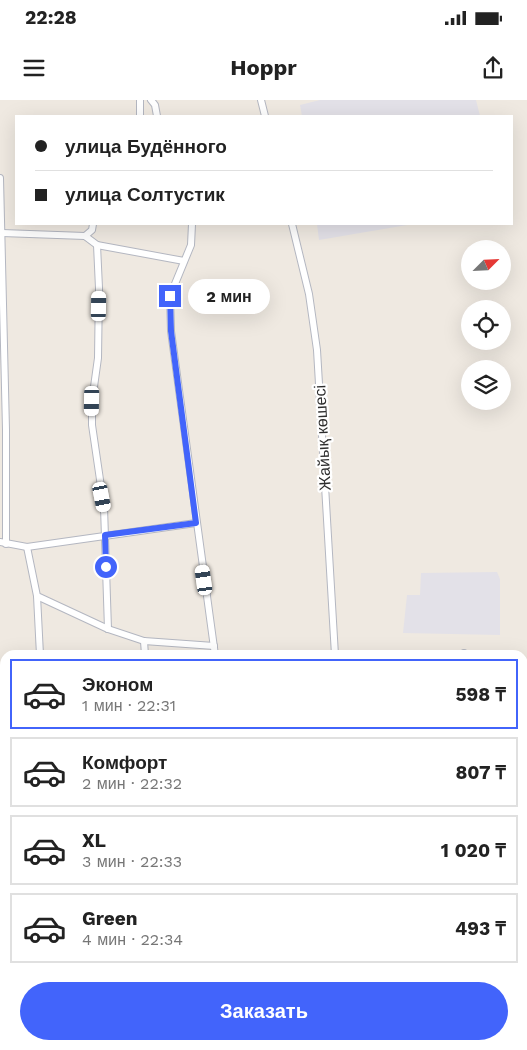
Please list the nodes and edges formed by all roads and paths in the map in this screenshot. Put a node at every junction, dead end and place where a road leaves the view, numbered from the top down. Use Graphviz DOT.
graph roads {
  1 [pos="140,100"];
  2 [pos="151,100"];
  3 [pos="261,100"];
  4 [pos="140,115"];
  5 [pos="157,115"];
  6 [pos="265,115"];
  7 [pos="0,178"];
  8 [pos="1,211"];
  9 [pos="93,225"];
  10 [pos="192,225"];
  11 [pos="292,225"];
  12 [pos="2,232"];
  13 [pos="85,236"];
  14 [pos="97,245"];
  15 [pos="184,261"];
  16 [pos="196,523"];
  17 [pos="105,535"];
  18 [pos="3,543"];
  19 [pos="28,547"];
  20 [pos="38,596"];
  21 [pos="108,629"];
  22 [pos="144,641"];
  23 [pos="214,646"];
  24 [pos="40,650"];
  25 [pos="145,650"];
  26 [pos="214,650"];
  27 [pos="335,650"];
  1 -- 4 [label="street"];
  2 -- 5 [label="street"];
  3 -- 6 [label="street"];
  7 -- 8 [label="street"];
  8 -- 12 [label="street"];
  9 -- 13 [label="street"];
  10 -- 15 [label="street"];
  11 -- 27 [label="street, Жайық көшесі"];
  12 -- 13 [label="street"];
  12 -- 18 [label="street"];
  13 -- 14 [label="street"];
  14 -- 15 [label="street"];
  14 -- 17 [label="street"];
  15 -- 16 [label="street"];
  16 -- 17 [label="street"];
  16 -- 23 [label="street"];
  17 -- 19 [label="street"];
  17 -- 21 [label="street"];
  18 -- 19 [label="street"];
  19 -- 20 [label="street"];
  20 -- 21 [label="street"];
  20 -- 24 [label="street"];
  21 -- 22 [label="street"];
  22 -- 23 [label="street"];
  22 -- 25 [label="street"];
  23 -- 26 [label="street"];
}
